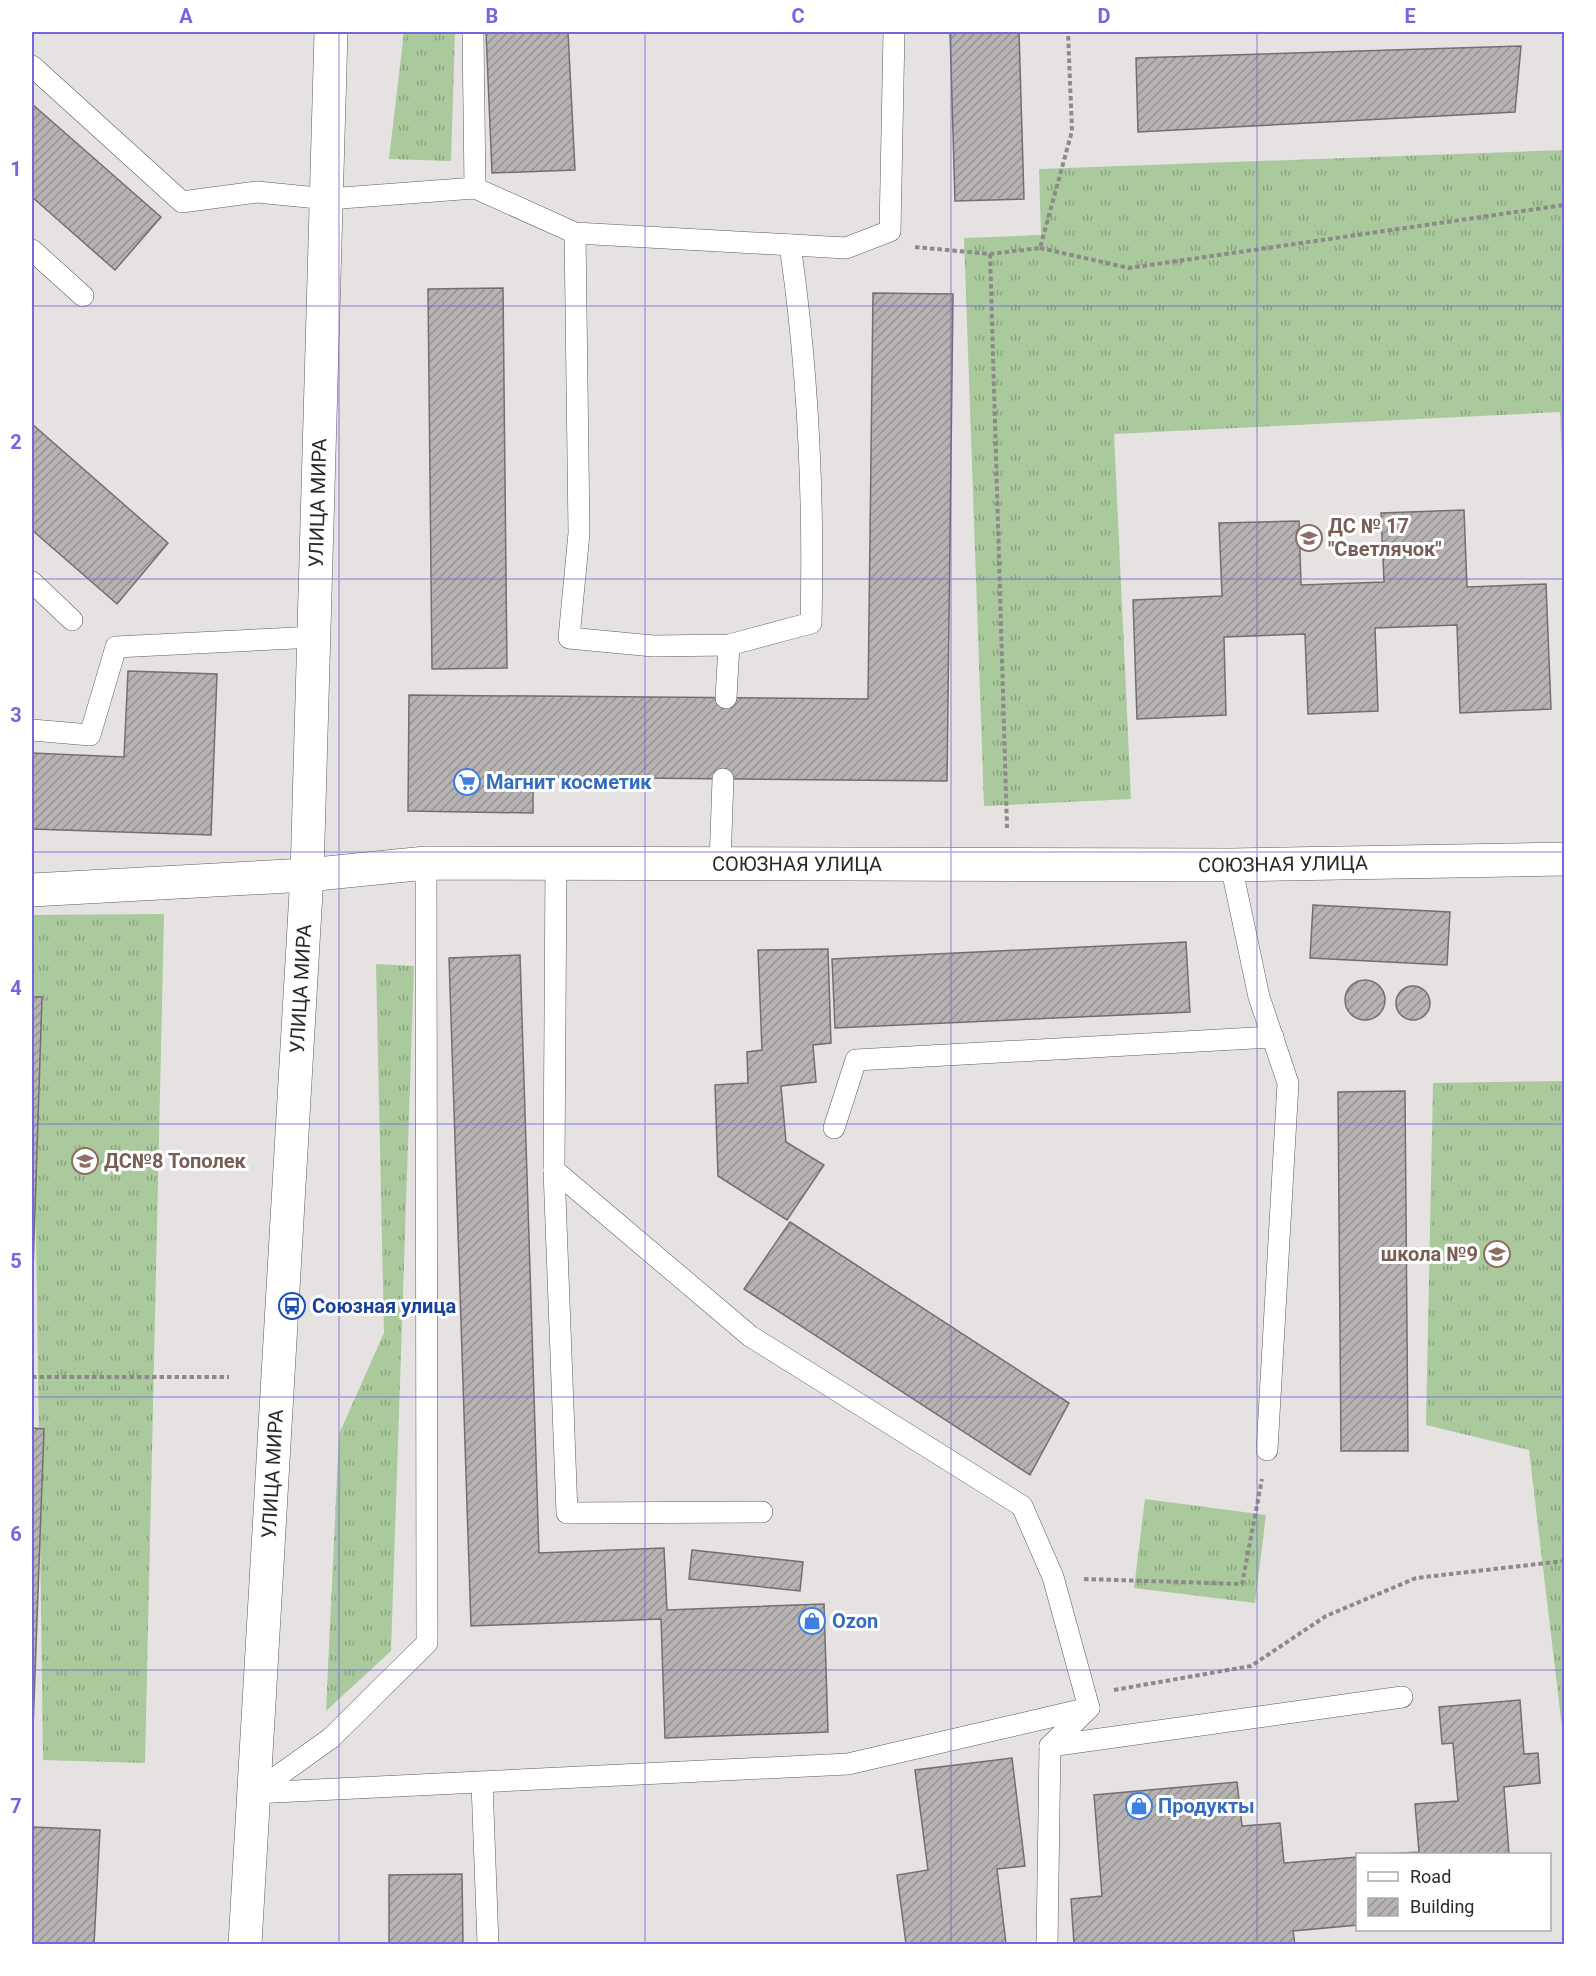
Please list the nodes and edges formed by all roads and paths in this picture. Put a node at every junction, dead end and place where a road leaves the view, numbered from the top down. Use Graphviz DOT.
graph roads {
  1 [pos="331,32"];
  2 [pos="472,32"];
  3 [pos="894,32"];
  4 [pos="1068,32"];
  5 [pos="32,66"];
  6 [pos="475,188"];
  7 [pos="328,199"];
  8 [pos="1564,205"];
  9 [pos="575,233"];
  10 [pos="867,240"];
  11 [pos="790,245"];
  12 [pos="1040,248"];
  13 [pos="32,250"];
  14 [pos="990,254"];
  15 [pos="83,296"];
  16 [pos="32,582"];
  17 [pos="72,620"];
  18 [pos="316,637"];
  19 [pos="729,645"];
  20 [pos="726,698"];
  21 [pos="32,730"];
  22 [pos="723,779"];
  23 [pos="1564,859"];
  24 [pos="556,863"];
  25 [pos="426,864"];
  26 [pos="720,864"];
  27 [pos="1011,864"];
  28 [pos="1231,865"];
  29 [pos="308,875"];
  30 [pos="32,890"];
  31 [pos="1273,1037"];
  32 [pos="834,1128"];
  33 [pos="554,1170"];
  34 [pos="32,1377"];
  35 [pos="228,1377"];
  36 [pos="1267,1450"];
  37 [pos="762,1512"];
  38 [pos="1564,1561"];
  39 [pos="1053,1577"];
  40 [pos="1402,1697"];
  41 [pos="1087,1702"];
  42 [pos="1050,1746"];
  43 [pos="482,1783"];
  44 [pos="254,1793"];
  45 [pos="245,1944"];
  46 [pos="488,1944"];
  47 [pos="1047,1944"];
  1 -- 7 [label="main road, УЛИЦА МИРА"];
  2 -- 6 [label="lane"];
  3 -- 10 [label="lane"];
  4 -- 12 [label="path"];
  5 -- 7 [label="lane"];
  6 -- 7 [label="lane"];
  6 -- 9 [label="lane"];
  7 -- 18 [label="main road, УЛИЦА МИРА"];
  8 -- 12 [label="path"];
  9 -- 11 [label="lane"];
  9 -- 19 [label="lane"];
  10 -- 11 [label="lane"];
  10 -- 14 [label="path"];
  11 -- 19 [label="lane"];
  12 -- 14 [label="path"];
  13 -- 15 [label="lane"];
  14 -- 27 [label="path"];
  16 -- 17 [label="lane"];
  18 -- 21 [label="lane"];
  18 -- 29 [label="main road, УЛИЦА МИРА"];
  19 -- 20 [label="lane"];
  22 -- 26 [label="lane"];
  23 -- 28 [label="main road, СОЮЗНАЯ УЛИЦА"];
  24 -- 25 [label="main road, СОЮЗНАЯ УЛИЦА"];
  24 -- 26 [label="main road, СОЮЗНАЯ УЛИЦА"];
  24 -- 33 [label="lane"];
  25 -- 29 [label="main road, СОЮЗНАЯ УЛИЦА"];
  25 -- 44 [label="lane"];
  26 -- 27 [label="main road, СОЮЗНАЯ УЛИЦА"];
  27 -- 28 [label="main road, СОЮЗНАЯ УЛИЦА"];
  28 -- 31 [label="lane"];
  29 -- 30 [label="main road, СОЮЗНАЯ УЛИЦА"];
  29 -- 44 [label="main road, УЛИЦА МИРА"];
  31 -- 32 [label="lane"];
  31 -- 36 [label="lane"];
  33 -- 37 [label="lane"];
  33 -- 39 [label="lane"];
  34 -- 35 [label="path"];
  36 -- 39 [label="path"];
  38 -- 41 [label="path"];
  39 -- 41 [label="lane"];
  40 -- 42 [label="lane"];
  41 -- 42 [label="lane"];
  41 -- 43 [label="lane"];
  42 -- 47 [label="lane"];
  43 -- 44 [label="lane"];
  43 -- 46 [label="lane"];
  44 -- 45 [label="main road, УЛИЦА МИРА"];
}
